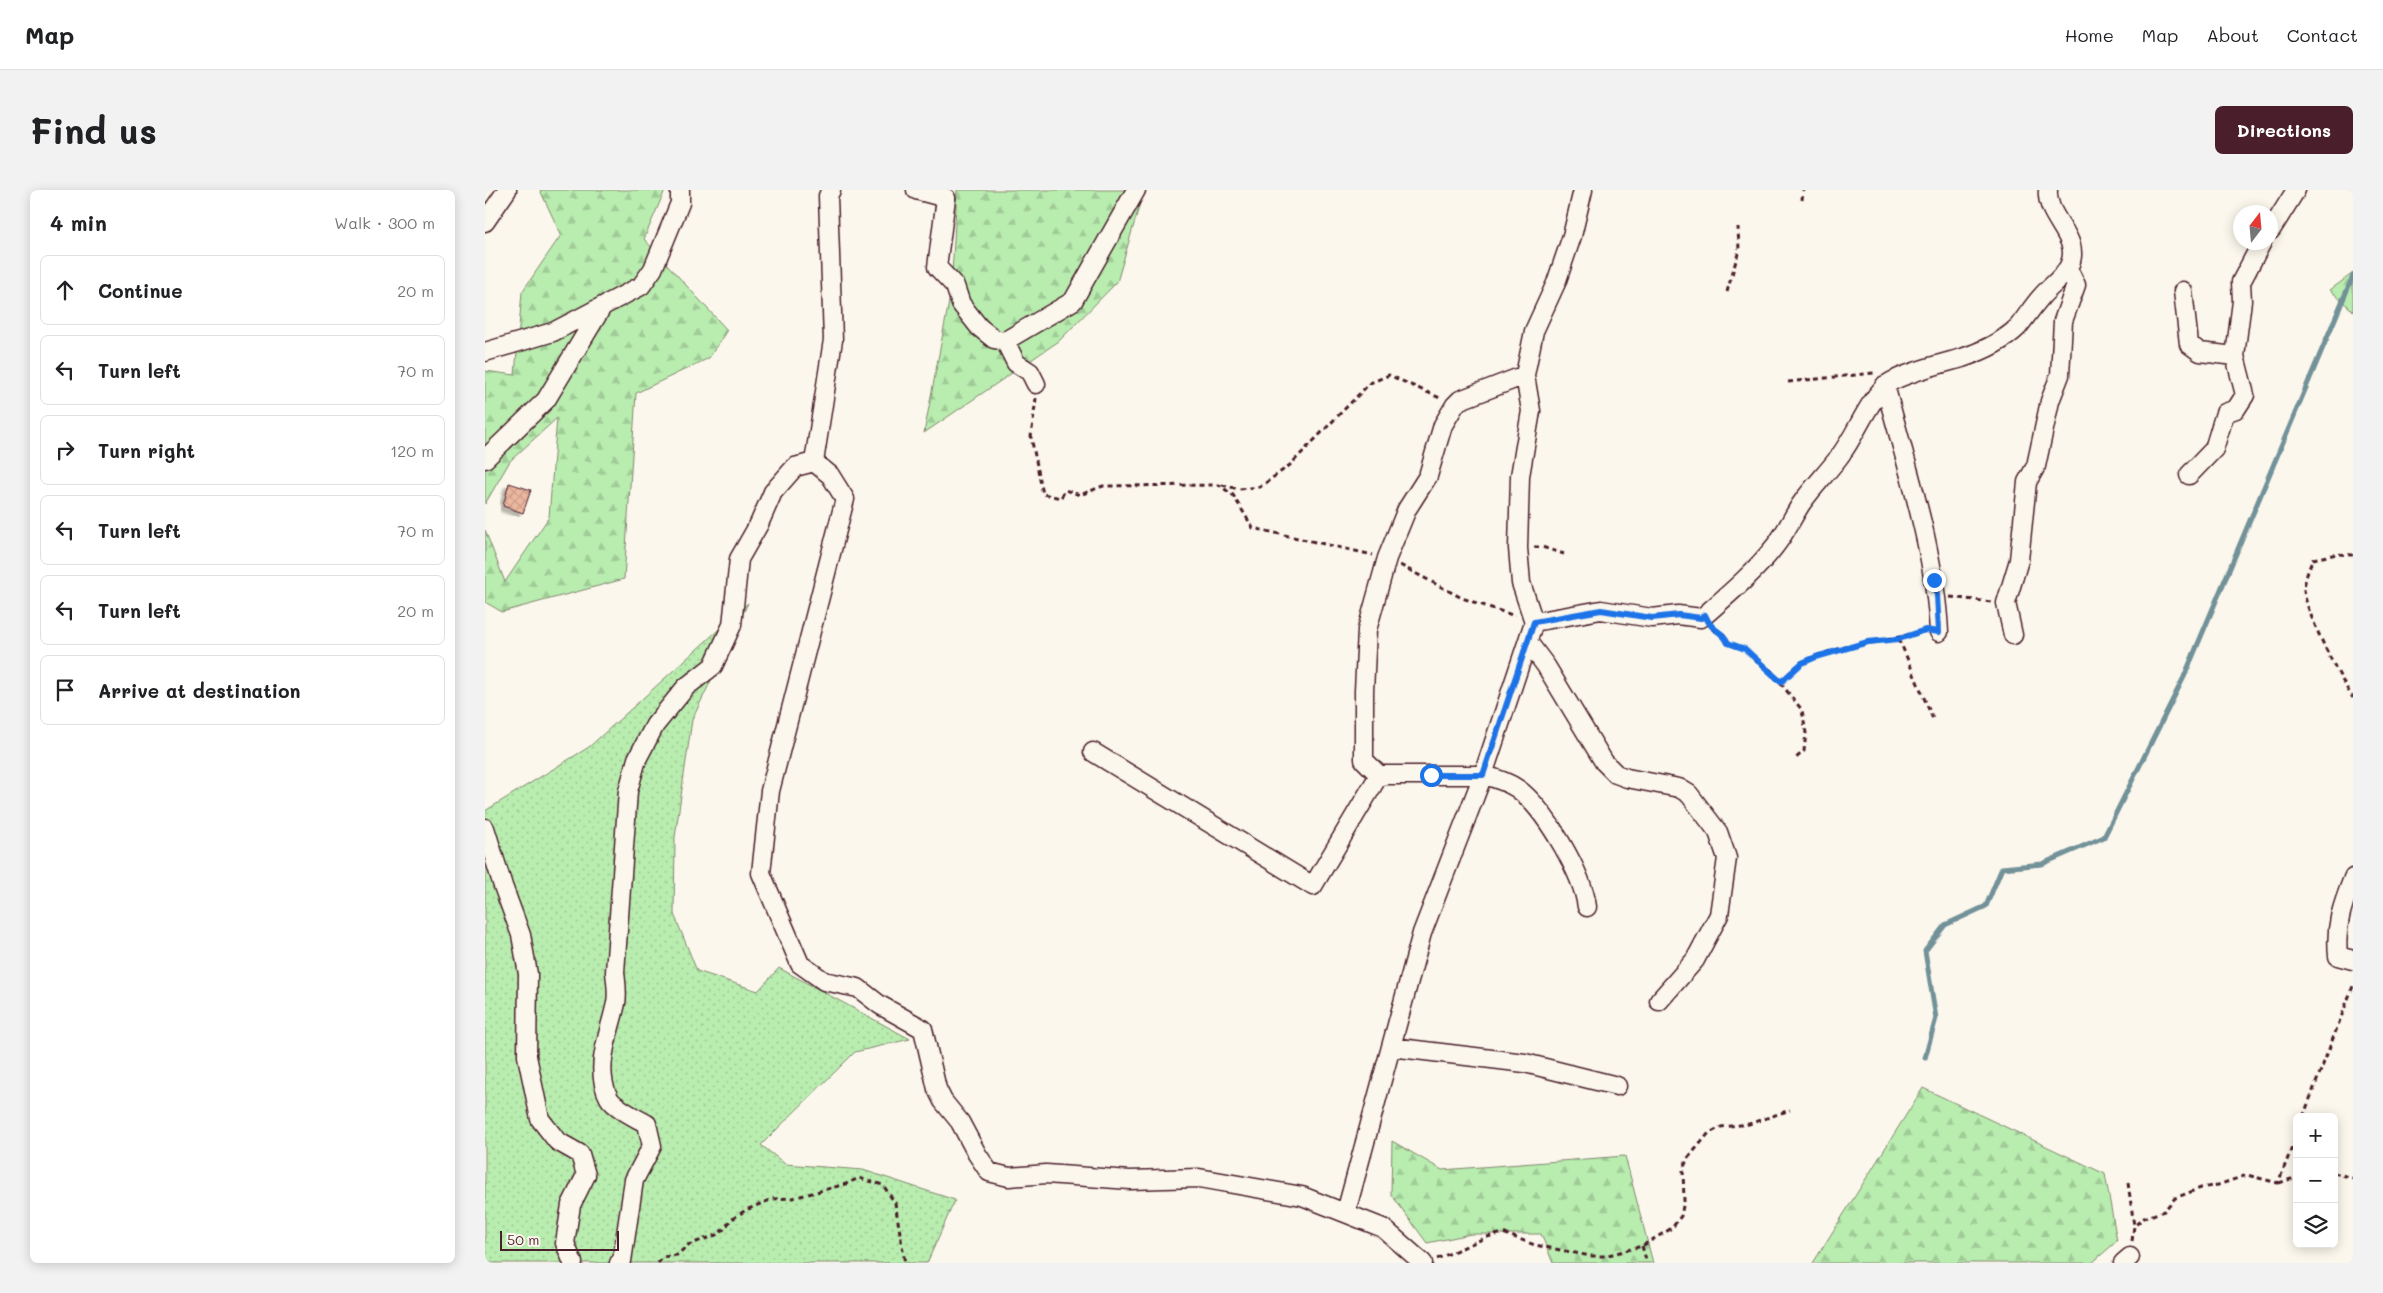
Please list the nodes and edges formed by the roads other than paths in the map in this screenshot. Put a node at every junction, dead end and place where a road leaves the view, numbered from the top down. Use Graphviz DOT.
graph roads {
  1 [pos="507,190"];
  2 [pos="679,190"];
  3 [pos="831,190"];
  4 [pos="915,190"];
  5 [pos="1136,190"];
  6 [pos="1583,190"];
  7 [pos="2048,190"];
  8 [pos="2296,190"];
  9 [pos="2278,219"];
  10 [pos="485,222"];
  11 [pos="2259,250"];
  12 [pos="2068,269"];
  13 [pos="2183,291"];
  14 [pos="602,307"];
  15 [pos="1005,341"];
  16 [pos="485,352"];
  17 [pos="2235,356"];
  18 [pos="1525,375"];
  19 [pos="1035,384"];
  20 [pos="1885,385"];
  21 [pos="485,459"];
  22 [pos="814,462"];
  23 [pos="2189,475"];
  24 [pos="1534,622"];
  25 [pos="1939,632"];
  26 [pos="2013,635"];
  27 [pos="1528,642"];
  28 [pos="1093,752"];
  29 [pos="1379,774"];
  30 [pos="1483,775"];
  31 [pos="485,828"];
  32 [pos="2353,878"];
  33 [pos="1587,906"];
  34 [pos="2353,960"];
  35 [pos="1659,1001"];
  36 [pos="1391,1047"];
  37 [pos="1617,1086"];
  38 [pos="1346,1212"];
  39 [pos="573,1263"];
  40 [pos="619,1263"];
  41 [pos="1423,1263"];
  1 -- 10 [label="street"];
  2 -- 14 [label="street"];
  3 -- 22 [label="street"];
  4 -- 15 [label="street"];
  5 -- 15 [label="street"];
  6 -- 18 [label="street"];
  7 -- 12 [label="street"];
  8 -- 9 [label="street"];
  11 -- 17 [label="street"];
  12 -- 20 [label="street"];
  12 -- 26 [label="street"];
  13 -- 17 [label="street"];
  14 -- 16 [label="street"];
  14 -- 21 [label="street"];
  15 -- 19 [label="street"];
  17 -- 23 [label="street"];
  18 -- 24 [label="street"];
  18 -- 29 [label="street"];
  20 -- 24 [label="street"];
  20 -- 25 [label="street"];
  22 -- 38 [label="street"];
  22 -- 40 [label="street"];
  24 -- 27 [label="street"];
  27 -- 30 [label="street"];
  27 -- 35 [label="street"];
  28 -- 29 [label="street"];
  29 -- 30 [label="street"];
  30 -- 33 [label="street"];
  30 -- 36 [label="street"];
  31 -- 39 [label="street"];
  32 -- 34 [label="street"];
  36 -- 37 [label="street"];
  36 -- 38 [label="street"];
  38 -- 41 [label="street"];
}
